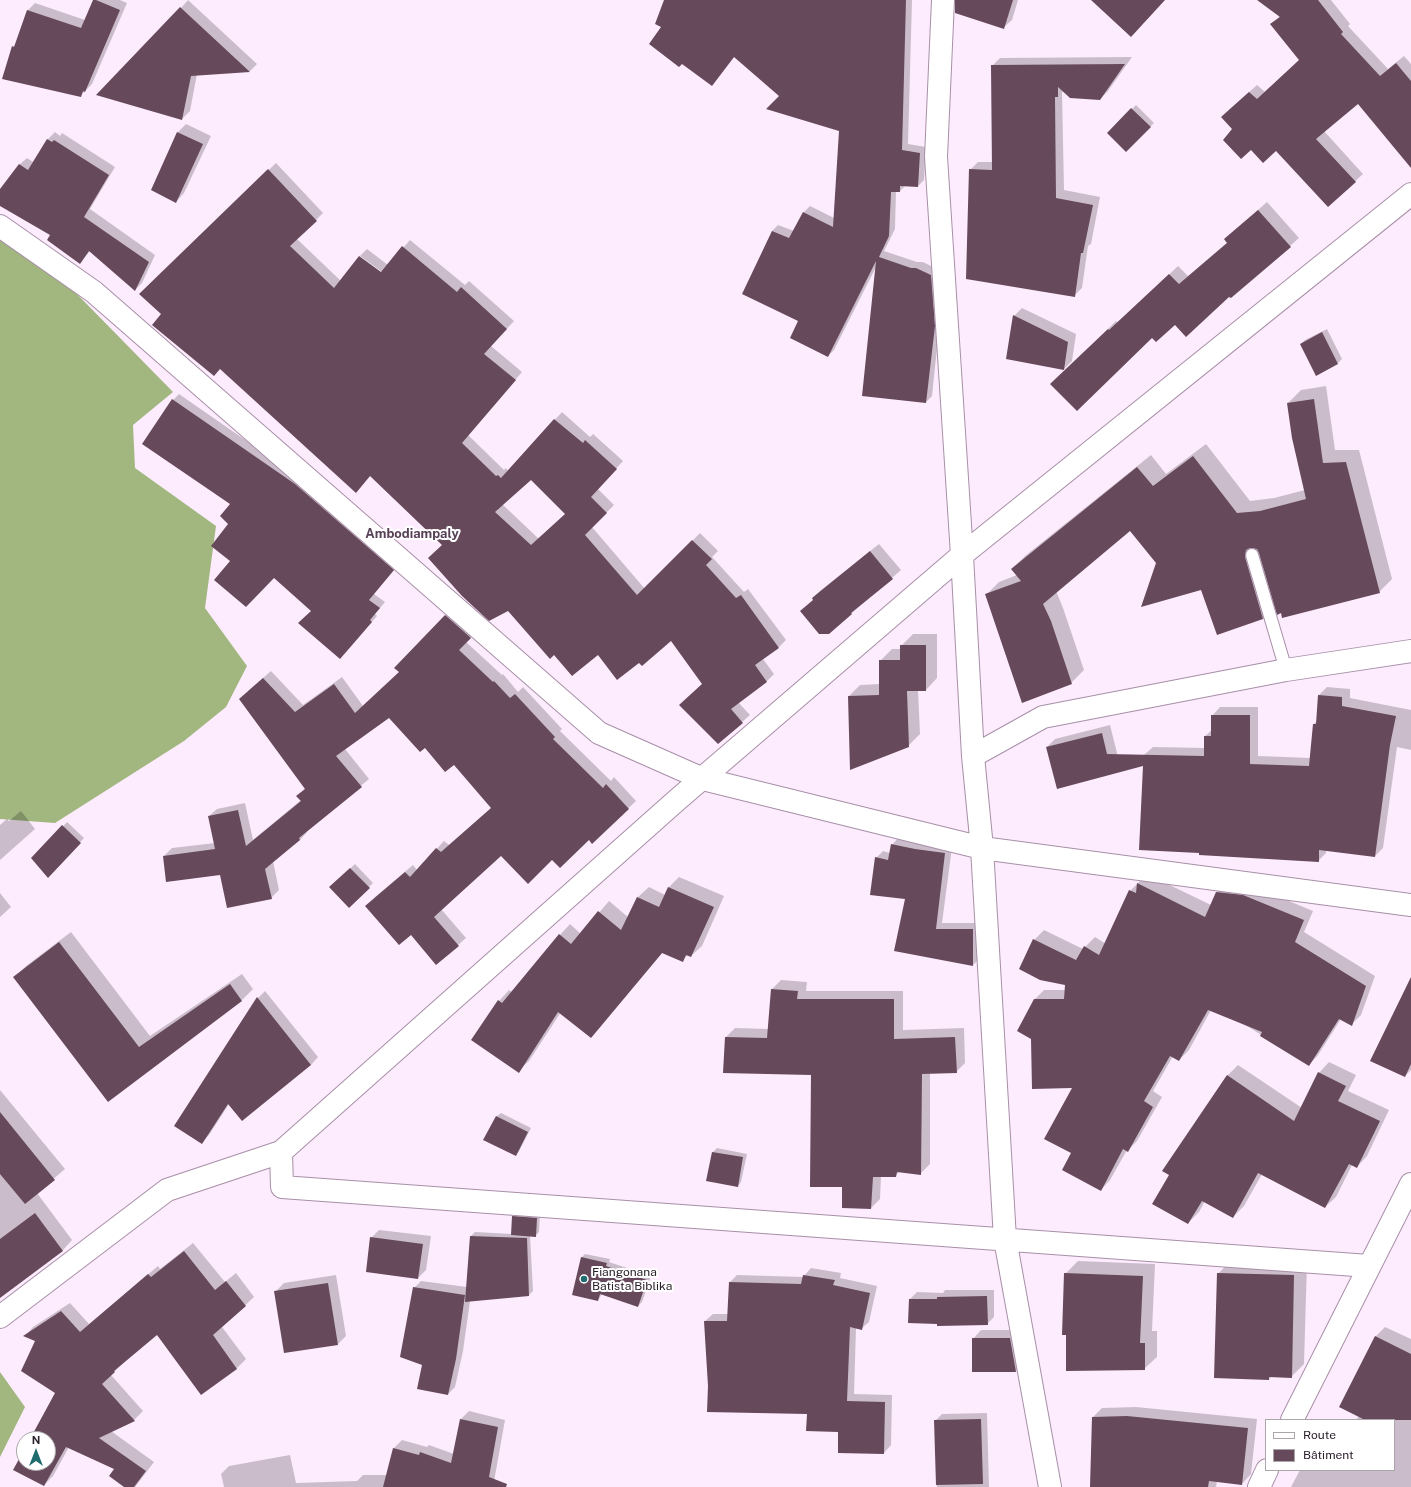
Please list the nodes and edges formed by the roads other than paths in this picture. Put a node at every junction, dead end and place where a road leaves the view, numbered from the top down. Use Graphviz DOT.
graph roads {
  1 [pos="943,0"];
  2 [pos="1411,194"];
  3 [pos="0,226"];
  4 [pos="962,555"];
  5 [pos="1252,555"];
  6 [pos="1411,651"];
  7 [pos="1286,670"];
  8 [pos="973,756"];
  9 [pos="702,779"];
  10 [pos="982,848"];
  11 [pos="1411,905"];
  12 [pos="281,1152"];
  13 [pos="1411,1184"];
  14 [pos="1004,1239"];
  15 [pos="1369,1266"];
  16 [pos="0,1317"];
  17 [pos="1292,1419"];
  18 [pos="1267,1471"];
  19 [pos="1050,1487"];
  20 [pos="1259,1487"];
  1 -- 4 [label="street"];
  2 -- 4 [label="street"];
  3 -- 9 [label="street"];
  4 -- 8 [label="street"];
  4 -- 9 [label="street"];
  5 -- 7 [label="lane"];
  6 -- 7 [label="street"];
  7 -- 8 [label="street"];
  8 -- 10 [label="street"];
  9 -- 10 [label="street"];
  9 -- 12 [label="street"];
  10 -- 11 [label="street"];
  10 -- 14 [label="street"];
  12 -- 14 [label="street"];
  12 -- 16 [label="street"];
  13 -- 15 [label="street"];
  14 -- 15 [label="street"];
  14 -- 19 [label="street"];
  15 -- 17 [label="street"];
  18 -- 20 [label="street"];
}
